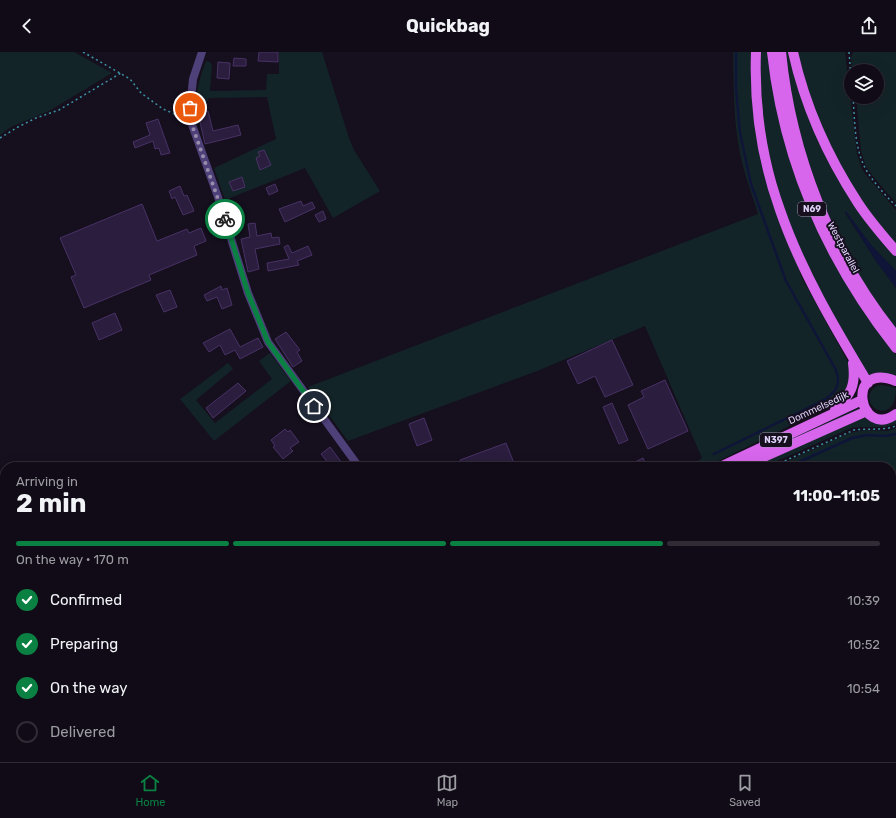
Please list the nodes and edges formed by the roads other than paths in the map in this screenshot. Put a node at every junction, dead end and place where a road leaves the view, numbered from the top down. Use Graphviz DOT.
graph roads {
  1 [pos="202,52"];
  2 [pos="756,52"];
  3 [pos="772,52"];
  4 [pos="781,52"];
  5 [pos="793,52"];
  6 [pos="896,251"];
  7 [pos="896,336"];
  8 [pos="896,348"];
  9 [pos="853,359"];
  10 [pos="896,381"];
  11 [pos="868,383"];
  12 [pos="862,400"];
  13 [pos="867,411"];
  14 [pos="832,413"];
  15 [pos="896,414"];
  16 [pos="355,462"];
  17 [pos="730,462"];
  18 [pos="752,462"];
  1 -- 16 [label="street"];
  2 -- 9 [label="main road"];
  3 -- 8 [label="main road, Westparallel / N69"];
  4 -- 7 [label="main road, Westparallel / N69"];
  5 -- 6 [label="main road"];
  9 -- 11 [label="main road"];
  9 -- 14 [label="main road"];
  10 -- 11 [label="main road"];
  11 -- 12 [label="main road"];
  12 -- 13 [label="main road"];
  12 -- 14 [label="main road, Dommelsedijk / N397"];
  13 -- 15 [label="main road"];
  13 -- 18 [label="main road, N397"];
  14 -- 17 [label="main road, Dommelsedijk / N397"];
}
